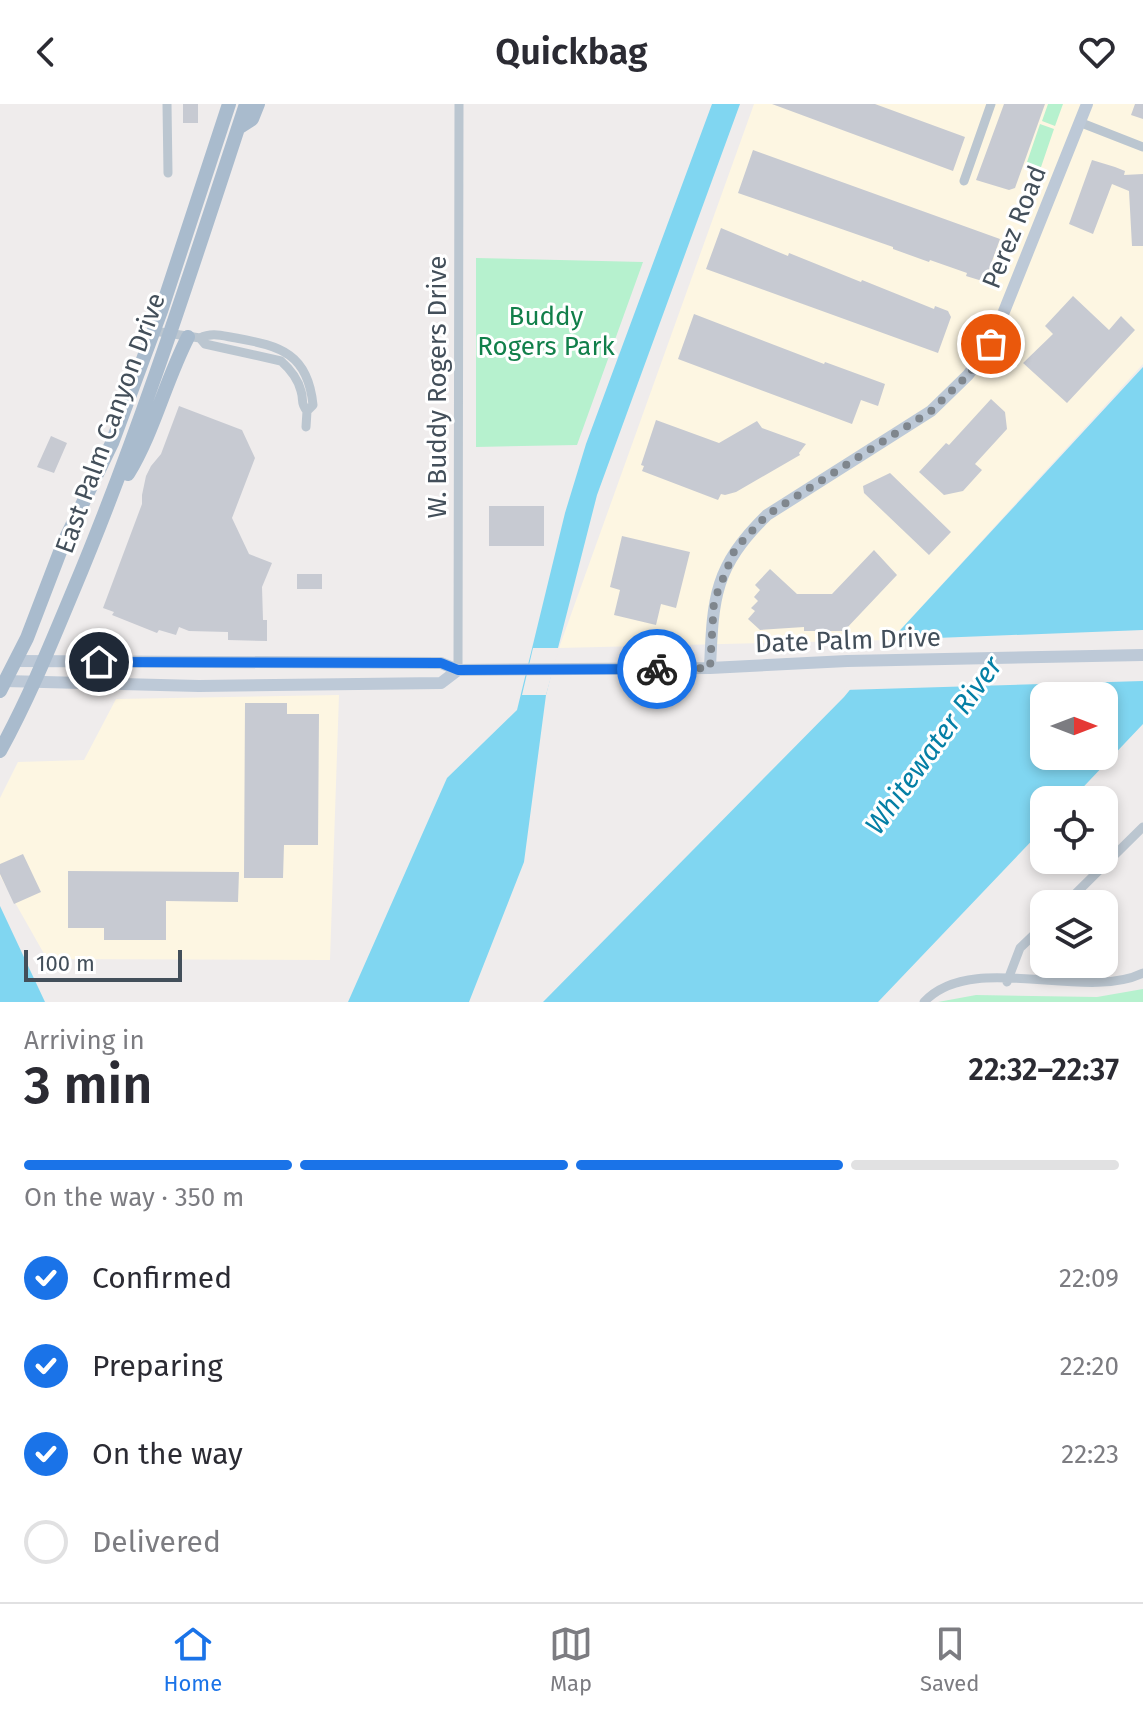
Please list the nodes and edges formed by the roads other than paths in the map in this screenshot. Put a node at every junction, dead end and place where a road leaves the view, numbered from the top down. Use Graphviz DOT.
graph roads {
  1 [pos="167,104"];
  2 [pos="229,104"];
  3 [pos="246,104"];
  4 [pos="258,104"];
  5 [pos="459,104"];
  6 [pos="991,104"];
  7 [pos="1087,104"];
  8 [pos="1079,122"];
  9 [pos="238,128"];
  10 [pos="1143,147"];
  11 [pos="168,173"];
  12 [pos="964,181"];
  13 [pos="154,331"];
  14 [pos="169,335"];
  15 [pos="194,338"];
  16 [pos="306,427"];
  17 [pos="111,502"];
  18 [pos="1143,655"];
  19 [pos="44,660"];
  20 [pos="15,661"];
  21 [pos="710,668"];
  22 [pos="458,670"];
  23 [pos="36,682"];
  24 [pos="3,686"];
  25 [pos="0,751"];
  26 [pos="1143,827"];
  27 [pos="1079,890"];
  28 [pos="1030,938"];
  29 [pos="1143,973"];
  30 [pos="1007,982"];
  31 [pos="924,1002"];
  1 -- 11 [label="street"];
  2 -- 13 [label="main road, East Palm Canyon Drive"];
  3 -- 9 [label="main road, East Palm Canyon Drive"];
  4 -- 9 [label="main road"];
  5 -- 22 [label="street, W. Buddy Rogers Drive"];
  6 -- 12 [label="street"];
  7 -- 8 [label="main road, Perez Road"];
  8 -- 10 [label="street"];
  8 -- 21 [label="main road, Perez Road"];
  9 -- 14 [label="main road, East Palm Canyon Drive"];
  13 -- 14 [label="street"];
  13 -- 20 [label="main road, East Palm Canyon Drive"];
  14 -- 15 [label="street"];
  14 -- 17 [label="main road, East Palm Canyon Drive"];
  15 -- 16 [label="street"];
  15 -- 17 [label="main road"];
  17 -- 19 [label="main road, East Palm Canyon Drive"];
  18 -- 21 [label="main road, Date Palm Drive"];
  19 -- 20 [label="main road, Date Palm Drive"];
  19 -- 22 [label="main road, Date Palm Drive"];
  19 -- 23 [label="main road, East Palm Canyon Drive"];
  20 -- 24 [label="main road, East Palm Canyon Drive"];
  21 -- 22 [label="main road, Date Palm Drive"];
  22 -- 23 [label="main road, Date Palm Drive"];
  23 -- 24 [label="main road, Date Palm Drive"];
  23 -- 25 [label="main road, East Palm Canyon Drive"];
  26 -- 27 [label="street"];
  28 -- 30 [label="street"];
  29 -- 30 [label="street"];
  30 -- 31 [label="street"];
}
